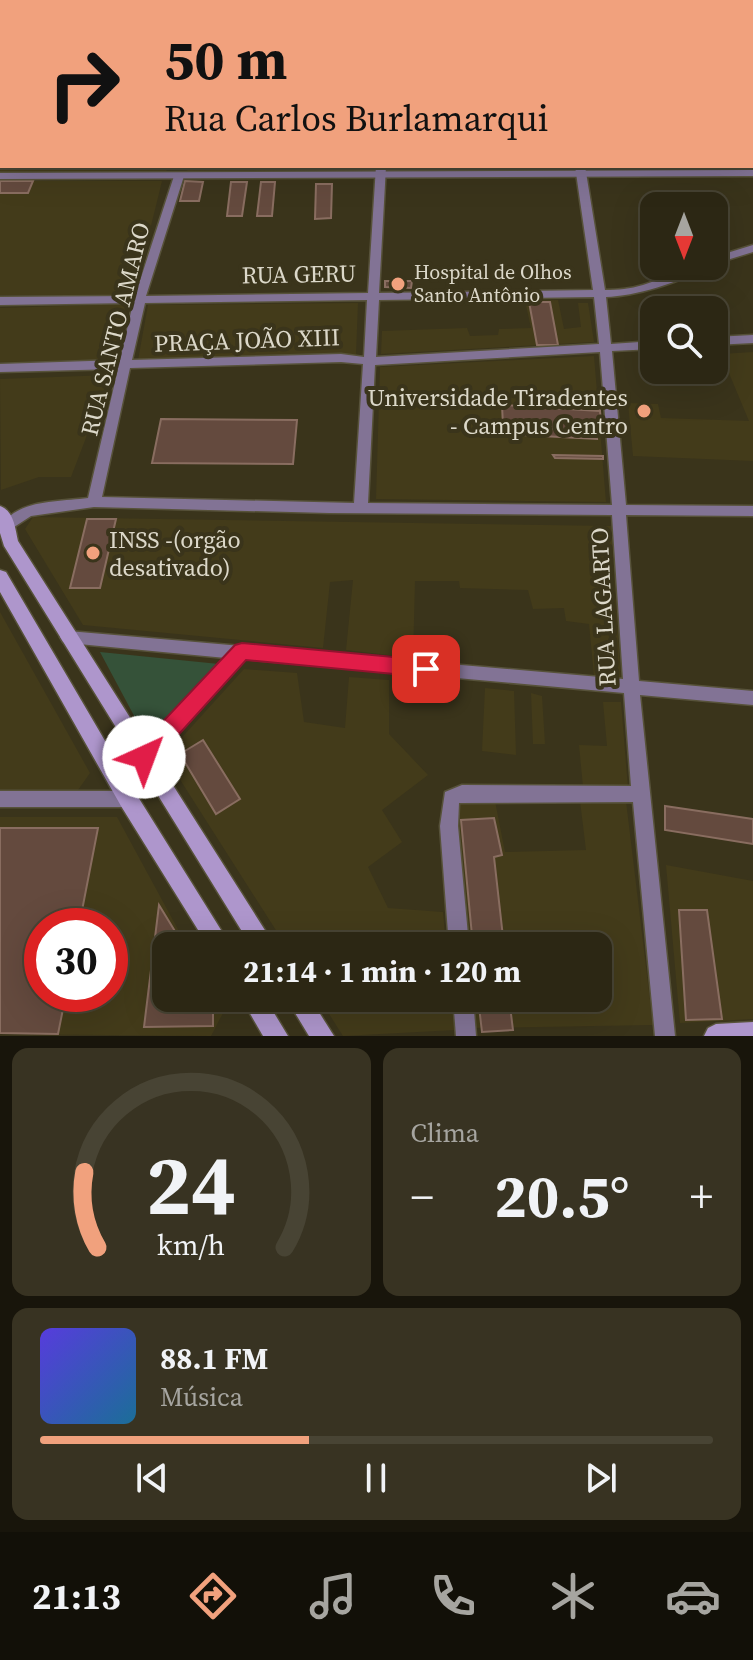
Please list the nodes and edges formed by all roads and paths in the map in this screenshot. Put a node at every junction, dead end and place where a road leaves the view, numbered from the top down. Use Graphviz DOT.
graph roads {
  1 [pos="180,171"];
  2 [pos="381,171"];
  3 [pos="581,171"];
  4 [pos="753,173"];
  5 [pos="0,176"];
  6 [pos="753,248"];
  7 [pos="728,256"];
  8 [pos="665,280"];
  9 [pos="598,293"];
  10 [pos="374,296"];
  11 [pos="140,298"];
  12 [pos="0,301"];
  13 [pos="753,339"];
  14 [pos="728,340"];
  15 [pos="640,346"];
  16 [pos="605,347"];
  17 [pos="368,361"];
  18 [pos="124,365"];
  19 [pos="0,368"];
  20 [pos="94,502"];
  21 [pos="361,508"];
  22 [pos="621,510"];
  23 [pos="753,511"];
  24 [pos="4,519"];
  25 [pos="0,577"];
  26 [pos="68,637"];
  27 [pos="242,651"];
  28 [pos="631,688"];
  29 [pos="753,698"];
  30 [pos="144,757"];
  31 [pos="642,794"];
  32 [pos="0,799"];
  33 [pos="128,799"];
  34 [pos="211,932"];
  35 [pos="255,932"];
  36 [pos="458,932"];
  37 [pos="261,1012"];
  38 [pos="306,1012"];
  39 [pos="464,1012"];
  40 [pos="753,1034"];
  41 [pos="276,1036"];
  42 [pos="322,1036"];
  43 [pos="466,1036"];
  44 [pos="665,1036"];
  45 [pos="716,1036"];
  1 -- 2 [label="street"];
  1 -- 5 [label="street"];
  1 -- 11 [label="street, RUA SANTO AMARO"];
  2 -- 3 [label="street"];
  2 -- 10 [label="street"];
  3 -- 4 [label="street"];
  3 -- 9 [label="street, RUA LAGARTO"];
  6 -- 7 [label="street"];
  8 -- 9 [label="street, RUA GERU"];
  9 -- 10 [label="street, RUA GERU"];
  9 -- 16 [label="street, RUA LAGARTO"];
  10 -- 11 [label="street, RUA GERU"];
  10 -- 17 [label="street"];
  11 -- 12 [label="street, RUA GERU"];
  11 -- 18 [label="street, RUA SANTO AMARO"];
  13 -- 14 [label="street"];
  15 -- 16 [label="street"];
  16 -- 17 [label="street"];
  16 -- 22 [label="street, RUA LAGARTO"];
  17 -- 18 [label="street, PRAÇA JOÃO XIII"];
  17 -- 21 [label="street, PRAÇA JOÃO XIII"];
  18 -- 19 [label="street, PRAÇA JOÃO XIII"];
  18 -- 20 [label="street, RUA SANTO AMARO"];
  20 -- 21 [label="street"];
  20 -- 24 [label="street"];
  21 -- 22 [label="street"];
  22 -- 23 [label="street"];
  22 -- 28 [label="street, RUA LAGARTO"];
  24 -- 26 [label="main road"];
  25 -- 33 [label="main road"];
  26 -- 27 [label="street"];
  26 -- 30 [label="main road"];
  27 -- 28 [label="street"];
  27 -- 30 [label="street"];
  28 -- 29 [label="street"];
  28 -- 31 [label="street, RUA LAGARTO"];
  30 -- 35 [label="main road"];
  31 -- 36 [label="street"];
  31 -- 44 [label="street, RUA LAGARTO"];
  32 -- 33 [label="street"];
  33 -- 34 [label="main road"];
  37 -- 41 [label="main road"];
  38 -- 42 [label="main road"];
  39 -- 43 [label="street"];
  40 -- 45 [label="main road"];
}
